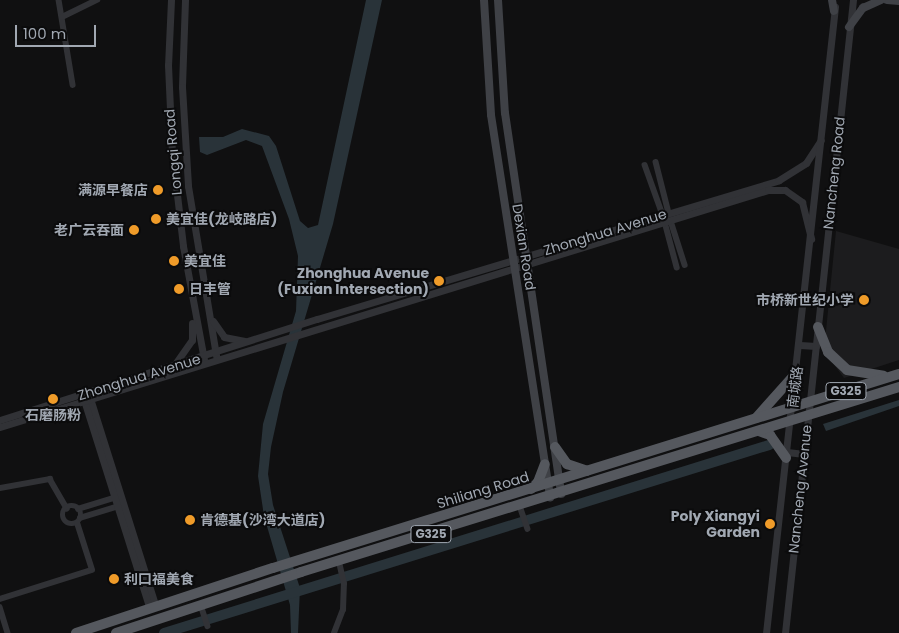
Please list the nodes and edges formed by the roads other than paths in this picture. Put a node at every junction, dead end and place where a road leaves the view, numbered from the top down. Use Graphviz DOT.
graph roads {
  1 [pos="59,0"];
  2 [pos="97,0"];
  3 [pos="171,0"];
  4 [pos="185,0"];
  5 [pos="484,0"];
  6 [pos="498,0"];
  7 [pos="832,0"];
  8 [pos="836,0"];
  9 [pos="853,0"];
  10 [pos="881,0"];
  11 [pos="887,0"];
  12 [pos="899,1"];
  13 [pos="834,11"];
  14 [pos="62,17"];
  15 [pos="849,27"];
  16 [pos="74,85"];
  17 [pos="821,140"];
  18 [pos="656,162"];
  19 [pos="645,165"];
  20 [pos="767,187"];
  21 [pos="667,218"];
  22 [pos="811,239"];
  23 [pos="550,249"];
  24 [pos="527,256"];
  25 [pos="552,257"];
  26 [pos="514,260"];
  27 [pos="685,264"];
  28 [pos="528,265"];
  29 [pos="677,267"];
  30 [pos="514,269"];
  31 [pos="190,288"];
  32 [pos="203,288"];
  33 [pos="818,327"];
  34 [pos="251,341"];
  35 [pos="800,344"];
  36 [pos="816,346"];
  37 [pos="216,356"];
  38 [pos="204,360"];
  39 [pos="173,366"];
  40 [pos="797,372"];
  41 [pos="896,375"];
  42 [pos="899,387"];
  43 [pos="86,396"];
  44 [pos="810,402"];
  45 [pos="793,408"];
  46 [pos="808,416"];
  47 [pos="0,420"];
  48 [pos="753,420"];
  49 [pos="791,421"];
  50 [pos="0,427"];
  51 [pos="759,432"];
  52 [pos="555,447"];
  53 [pos="804,454"];
  54 [pos="786,455"];
  55 [pos="545,464"];
  56 [pos="590,471"];
  57 [pos="559,481"];
  58 [pos="547,485"];
  59 [pos="0,488"];
  60 [pos="530,490"];
  61 [pos="561,494"];
  62 [pos="550,497"];
  63 [pos="114,498"];
  64 [pos="117,507"];
  65 [pos="67,508"];
  66 [pos="78,509"];
  67 [pos="521,509"];
  68 [pos="78,520"];
  69 [pos="528,529"];
  70 [pos="339,564"];
  71 [pos="0,599"];
  72 [pos="0,608"];
  73 [pos="153,608"];
  74 [pos="202,608"];
  75 [pos="208,626"];
  76 [pos="8,633"];
  77 [pos="76,633"];
  78 [pos="116,633"];
  79 [pos="334,633"];
  80 [pos="766,633"];
  81 [pos="785,633"];
  1 -- 14 [label="street"];
  2 -- 14 [label="street"];
  3 -- 31 [label="street, Longqi Road"];
  4 -- 32 [label="street, Longqi Road"];
  5 -- 26 [label="main road, Dexian Road"];
  6 -- 24 [label="main road, Dexian Road"];
  7 -- 13 [label="main road"];
  8 -- 13 [label="street, Nancheng Road"];
  9 -- 15 [label="street, Nancheng Road"];
  10 -- 15 [label="main road"];
  11 -- 12 [label="main road"];
  13 -- 17 [label="street, Nancheng Road"];
  14 -- 16 [label="street"];
  15 -- 33 [label="street, Nancheng Road"];
  17 -- 20 [label="street, Zhonghua Avenue"];
  17 -- 22 [label="street, 南城路"];
  18 -- 21 [label="street"];
  19 -- 21 [label="street"];
  20 -- 21 [label="street, Zhonghua Avenue"];
  20 -- 22 [label="street, Zhonghua Avenue"];
  21 -- 23 [label="street, Zhonghua Avenue"];
  21 -- 25 [label="street, Zhonghua Avenue"];
  21 -- 27 [label="street"];
  21 -- 29 [label="street"];
  22 -- 35 [label="street, 南城路"];
  23 -- 24 [label="street, Zhonghua Avenue"];
  23 -- 25 [label="street"];
  24 -- 26 [label="street, Zhonghua Avenue"];
  24 -- 28 [label="main road, Dexian Road"];
  25 -- 28 [label="street, Zhonghua Avenue"];
  26 -- 30 [label="main road, Dexian Road"];
  26 -- 34 [label="street, Zhonghua Avenue"];
  28 -- 30 [label="street, Zhonghua Avenue"];
  28 -- 52 [label="main road, Dexian Road"];
  30 -- 37 [label="street, Zhonghua Avenue"];
  30 -- 55 [label="main road, Dexian Road"];
  31 -- 38 [label="street, Longqi Road"];
  31 -- 39 [label="street"];
  32 -- 34 [label="street"];
  32 -- 37 [label="street, Longqi Road"];
  33 -- 36 [label="street, Nancheng Road"];
  33 -- 41 [label="highway"];
  34 -- 37 [label="street, Zhonghua Avenue"];
  35 -- 36 [label="street"];
  35 -- 40 [label="street, 南城路"];
  36 -- 44 [label="street, Nancheng Avenue"];
  37 -- 38 [label="street, Zhonghua Avenue"];
  38 -- 39 [label="street, Zhonghua Avenue"];
  38 -- 43 [label="street, Zhonghua Avenue"];
  39 -- 43 [label="street, Zhonghua Avenue"];
  40 -- 45 [label="street, 南城路"];
  40 -- 48 [label="highway"];
  41 -- 44 [label="highway, Shiliang Road / G325"];
  42 -- 46 [label="highway, Shiliang Road / G325"];
  43 -- 47 [label="street, Zhonghua Avenue"];
  43 -- 50 [label="street, Zhonghua Avenue"];
  43 -- 63 [label="street"];
  43 -- 73 [label="street"];
  44 -- 45 [label="highway, Shiliang Road / G325"];
  44 -- 46 [label="street, Nancheng Avenue"];
  45 -- 48 [label="highway, Shiliang Road / G325"];
  45 -- 49 [label="street, 南城路"];
  46 -- 49 [label="highway, Shiliang Road / G325"];
  46 -- 53 [label="street, Nancheng Avenue"];
  48 -- 56 [label="highway, Shiliang Road / G325"];
  49 -- 51 [label="highway, Shiliang Road / G325"];
  49 -- 54 [label="street, 南城路"];
  51 -- 54 [label="highway"];
  51 -- 61 [label="highway, Shiliang Road / G325"];
  52 -- 56 [label="highway"];
  52 -- 57 [label="main road, Dexian Road"];
  53 -- 54 [label="street"];
  53 -- 81 [label="street, Nancheng Avenue"];
  54 -- 80 [label="street, 南城路"];
  55 -- 58 [label="main road, Dexian Road"];
  55 -- 60 [label="highway"];
  56 -- 57 [label="highway, Shiliang Road / G325"];
  57 -- 58 [label="highway, Shiliang Road / G325"];
  57 -- 61 [label="main road, Dexian Road"];
  58 -- 60 [label="highway, Shiliang Road / G325"];
  58 -- 62 [label="main road, Dexian Road"];
  59 -- 65 [label="street"];
  60 -- 73 [label="highway, Shiliang Road / G325"];
  61 -- 62 [label="highway, Shiliang Road / G325"];
  62 -- 67 [label="highway, Shiliang Road / G325"];
  63 -- 64 [label="street"];
  63 -- 66 [label="street"];
  64 -- 68 [label="street"];
  64 -- 73 [label="street"];
  65 -- 66 [label="street"];
  65 -- 68 [label="street"];
  66 -- 68 [label="street"];
  67 -- 69 [label="street"];
  67 -- 70 [label="highway, Shiliang Road / G325"];
  68 -- 71 [label="street"];
  70 -- 74 [label="highway, Shiliang Road / G325"];
  70 -- 79 [label="street"];
  72 -- 76 [label="street"];
  73 -- 77 [label="highway, Shiliang Road / G325"];
  74 -- 75 [label="street"];
  74 -- 78 [label="highway, Shiliang Road / G325"];
}
